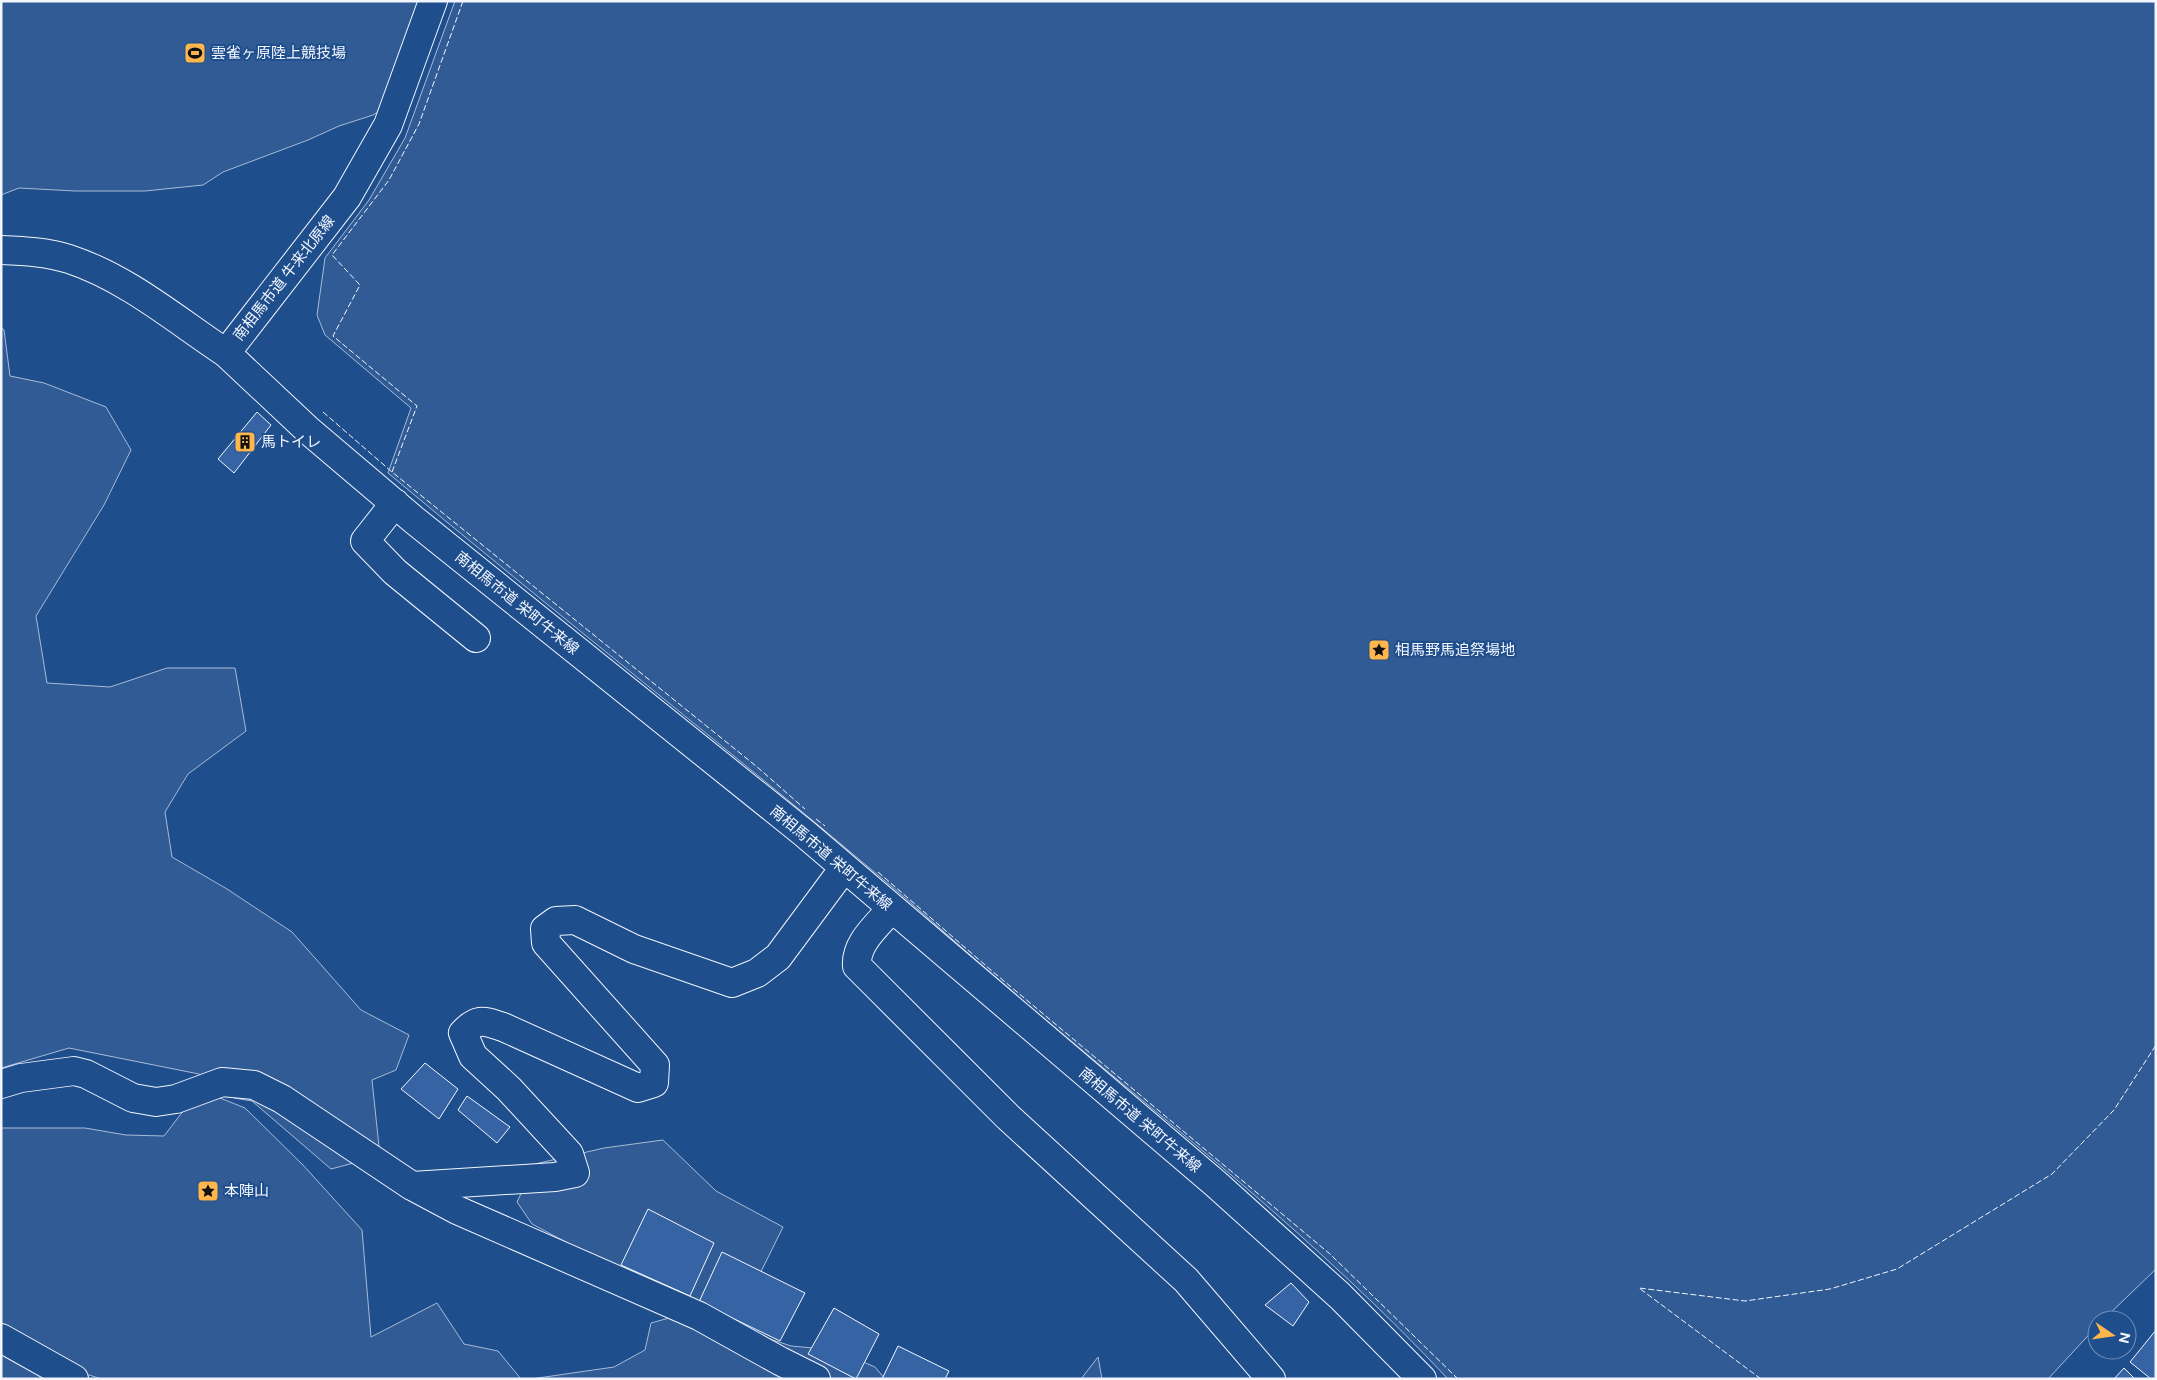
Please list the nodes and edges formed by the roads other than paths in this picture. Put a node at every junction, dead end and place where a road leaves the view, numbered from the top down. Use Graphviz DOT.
graph roads {
  1 [pos="433,1"];
  2 [pos="1,250"];
  3 [pos="226,353"];
  4 [pos="395,503"];
  5 [pos="476,638"];
  6 [pos="844,868"];
  7 [pos="892,908"];
  8 [pos="1,1084"];
  9 [pos="412,1186"];
  10 [pos="1,1338"];
  11 [pos="74,1379"];
  12 [pos="816,1379"];
  13 [pos="1271,1379"];
  14 [pos="1422,1379"];
  1 -- 3 [label="street, 南相馬市道 牛来北原線"];
  2 -- 3 [label="street, 南相馬市道 牛来北原線"];
  3 -- 4 [label="street, 南相馬市道 栄町牛来線"];
  4 -- 5 [label="street"];
  4 -- 6 [label="street, 南相馬市道 栄町牛来線"];
  6 -- 7 [label="street, 南相馬市道 栄町牛来線"];
  6 -- 9 [label="street"];
  7 -- 13 [label="street"];
  7 -- 14 [label="street, 南相馬市道 栄町牛来線"];
  8 -- 9 [label="street"];
  9 -- 12 [label="street"];
  10 -- 11 [label="street"];
}
